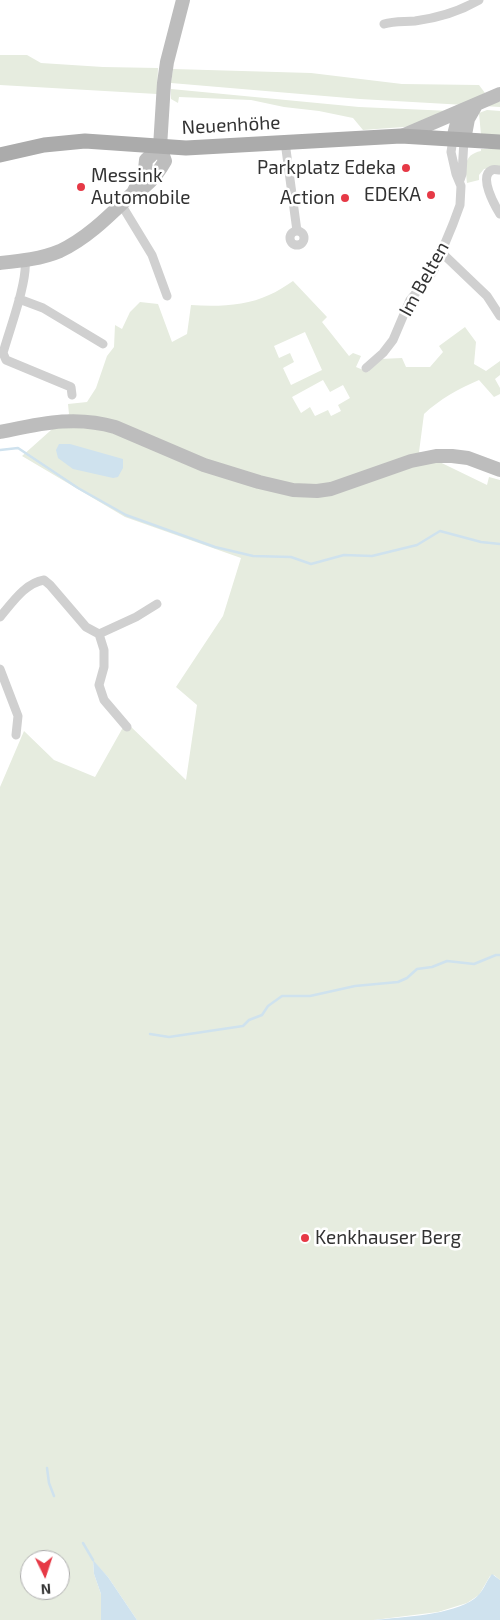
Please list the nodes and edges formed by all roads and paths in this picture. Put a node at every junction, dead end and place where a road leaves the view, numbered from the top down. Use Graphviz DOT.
graph roads {
  1 [pos="183,0"];
  2 [pos="479,0"];
  3 [pos="384,24"];
  4 [pos="500,94"];
  5 [pos="470,107"];
  6 [pos="401,136"];
  7 [pos="459,140"];
  8 [pos="285,142"];
  9 [pos="500,142"];
  10 [pos="160,147"];
  11 [pos="0,155"];
  12 [pos="500,170"];
  13 [pos="121,204"];
  14 [pos="500,214"];
  15 [pos="297,231"];
  16 [pos="441,252"];
  17 [pos="25,260"];
  18 [pos="0,263"];
  19 [pos="167,296"];
  20 [pos="19,298"];
  21 [pos="500,316"];
  22 [pos="103,344"];
  23 [pos="366,368"];
  24 [pos="72,395"];
  25 [pos="0,432"];
  26 [pos="500,470"];
  27 [pos="156,604"];
  28 [pos="0,617"];
  29 [pos="99,634"];
  30 [pos="0,669"];
  31 [pos="127,727"];
  32 [pos="16,735"];
  1 -- 10 [label="main road"];
  2 -- 3 [label="street"];
  4 -- 5 [label="main road"];
  5 -- 6 [label="main road"];
  5 -- 7 [label="main road"];
  6 -- 7 [label="main road, Neuenhöhe"];
  6 -- 8 [label="main road, Neuenhöhe"];
  7 -- 9 [label="main road, Neuenhöhe"];
  7 -- 16 [label="street, Im Belten"];
  8 -- 10 [label="main road, Neuenhöhe"];
  8 -- 15 [label="street"];
  10 -- 11 [label="main road, Neuenhöhe"];
  10 -- 13 [label="main road"];
  12 -- 14 [label="street"];
  13 -- 17 [label="main road"];
  13 -- 19 [label="street"];
  16 -- 21 [label="street"];
  16 -- 23 [label="street, Im Belten"];
  17 -- 18 [label="main road"];
  17 -- 20 [label="street"];
  20 -- 22 [label="street"];
  20 -- 24 [label="street"];
  25 -- 26 [label="main road"];
  27 -- 29 [label="street"];
  28 -- 29 [label="street"];
  29 -- 31 [label="street"];
  30 -- 32 [label="street"];
}
